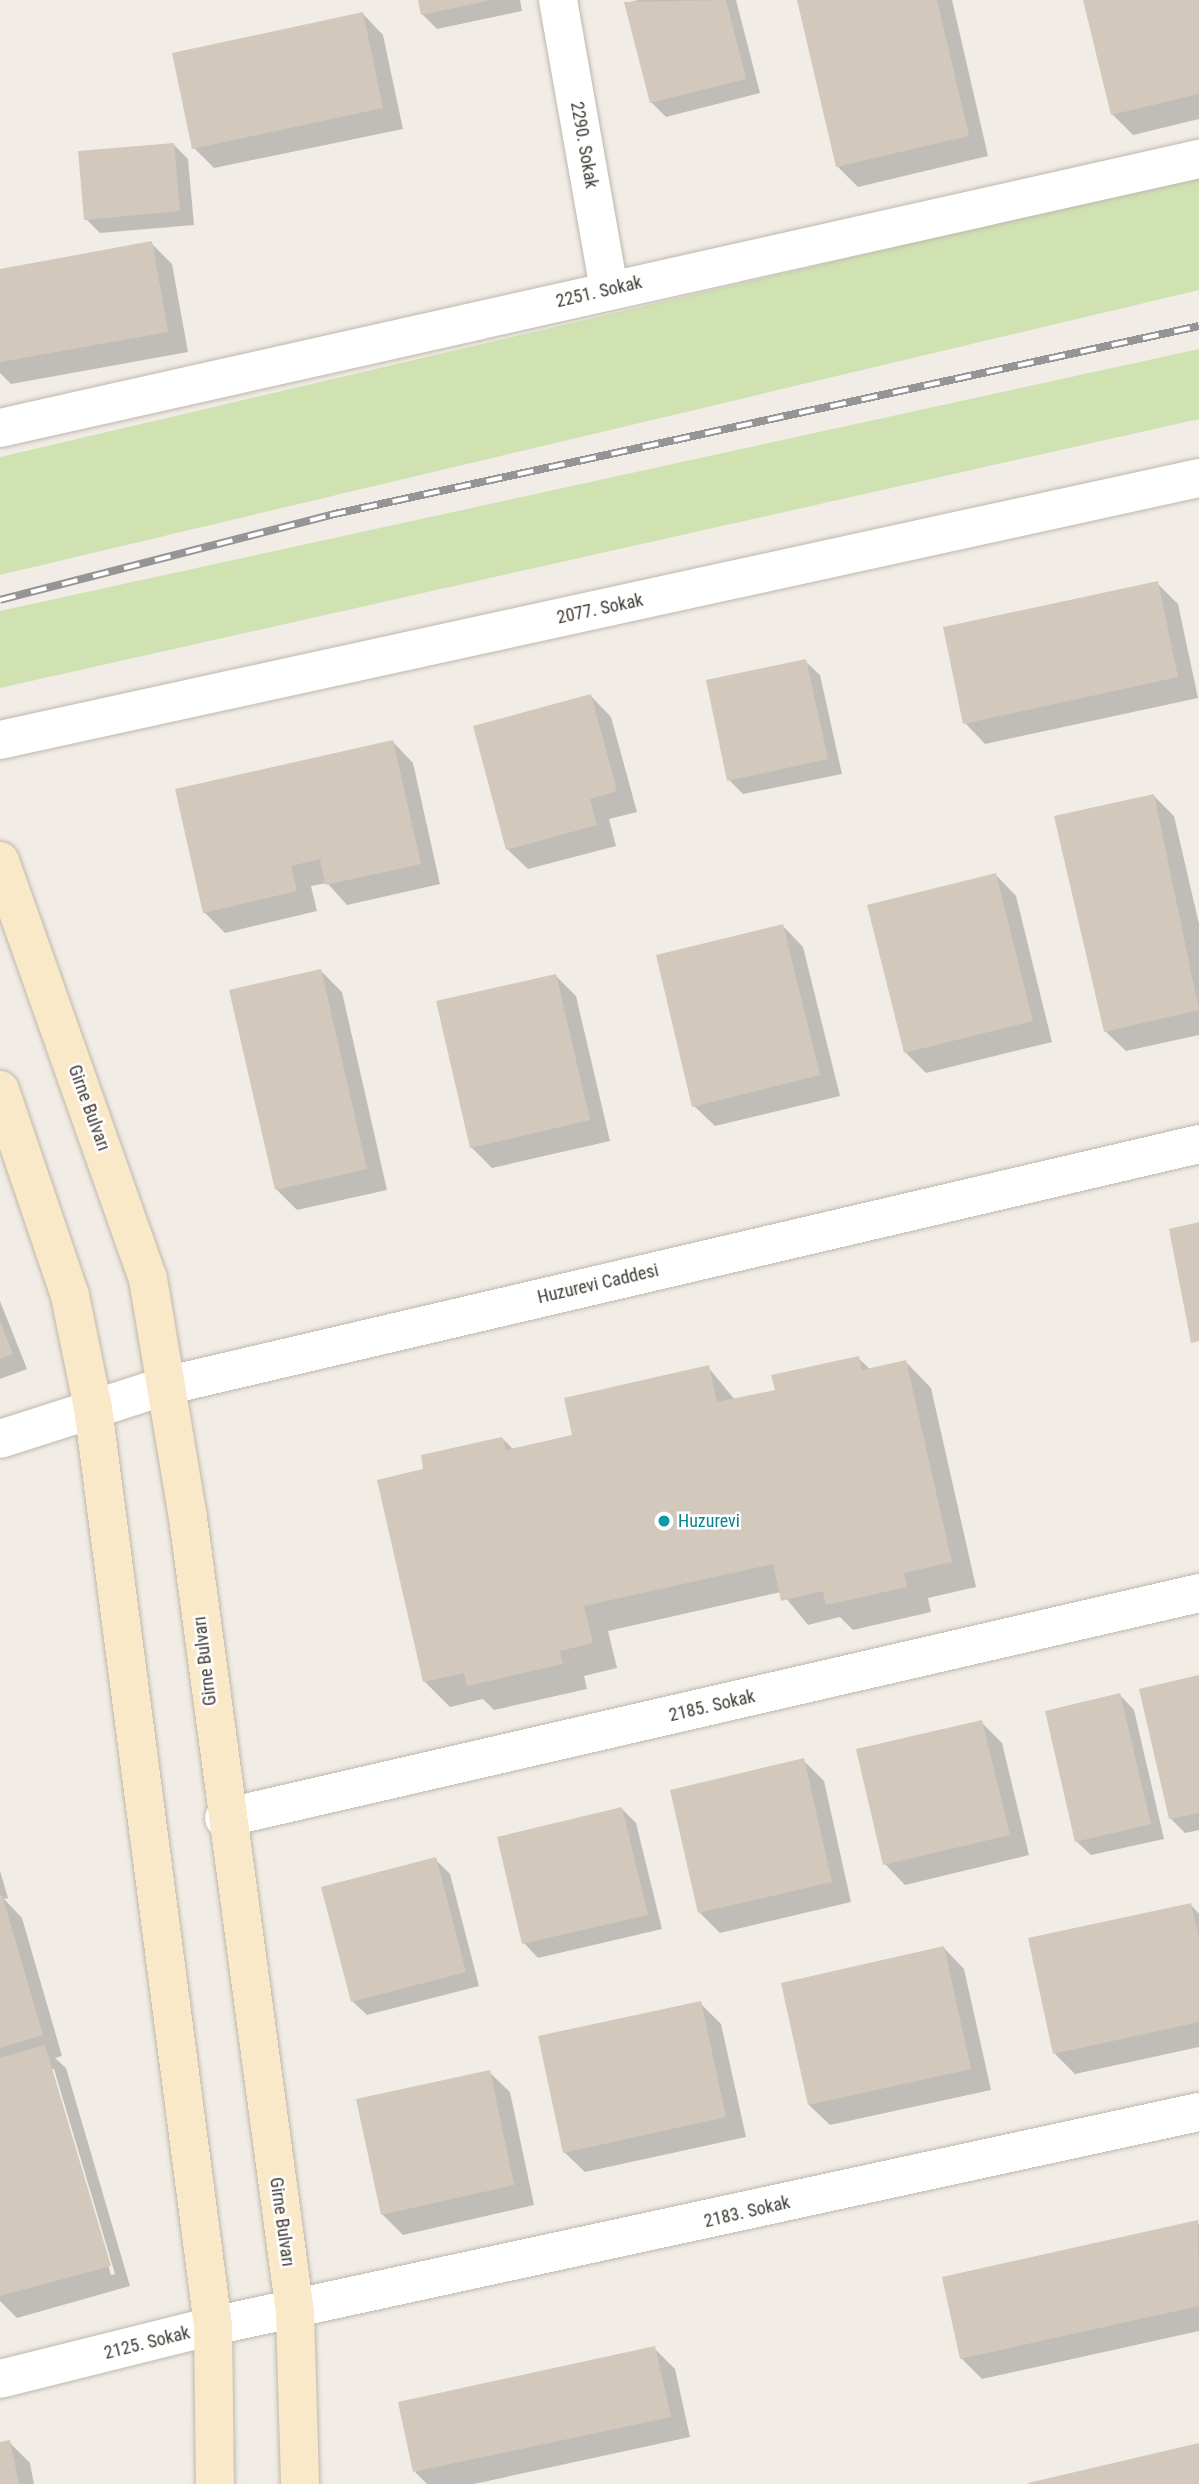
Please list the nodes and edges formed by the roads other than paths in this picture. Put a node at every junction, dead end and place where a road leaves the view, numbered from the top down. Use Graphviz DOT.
graph roads {
  1 [pos="558,0"];
  2 [pos="1199,159"];
  3 [pos="609,289"];
  4 [pos="0,428"];
  5 [pos="1199,478"];
  6 [pos="0,740"];
  7 [pos="0,861"];
  8 [pos="0,1090"];
  9 [pos="1199,1143"];
  10 [pos="165,1386"];
  11 [pos="93,1408"];
  12 [pos="0,1439"];
  13 [pos="1199,1593"];
  14 [pos="224,1818"];
  15 [pos="1199,2112"];
  16 [pos="295,2313"];
  17 [pos="213,2326"];
  18 [pos="0,2379"];
  19 [pos="215,2484"];
  20 [pos="300,2484"];
  1 -- 3 [label="street, 2290. Sokak"];
  2 -- 3 [label="street, 2251. Sokak"];
  3 -- 4 [label="street, 2251. Sokak"];
  5 -- 6 [label="street, 2077. Sokak"];
  7 -- 10 [label="main road, Girne Bulvarı"];
  8 -- 11 [label="main road"];
  9 -- 10 [label="street, Huzurevi Caddesi"];
  10 -- 11 [label="street, Huzurevi Caddesi"];
  10 -- 14 [label="main road, Girne Bulvarı"];
  11 -- 12 [label="street, Huzurevi Caddesi"];
  11 -- 17 [label="main road"];
  13 -- 14 [label="street, 2185. Sokak"];
  14 -- 16 [label="main road, Girne Bulvarı"];
  15 -- 16 [label="street, 2183. Sokak"];
  16 -- 17 [label="street, 2125. Sokak"];
  16 -- 20 [label="main road, Girne Bulvarı"];
  17 -- 18 [label="street, 2125. Sokak"];
  17 -- 19 [label="main road"];
}
